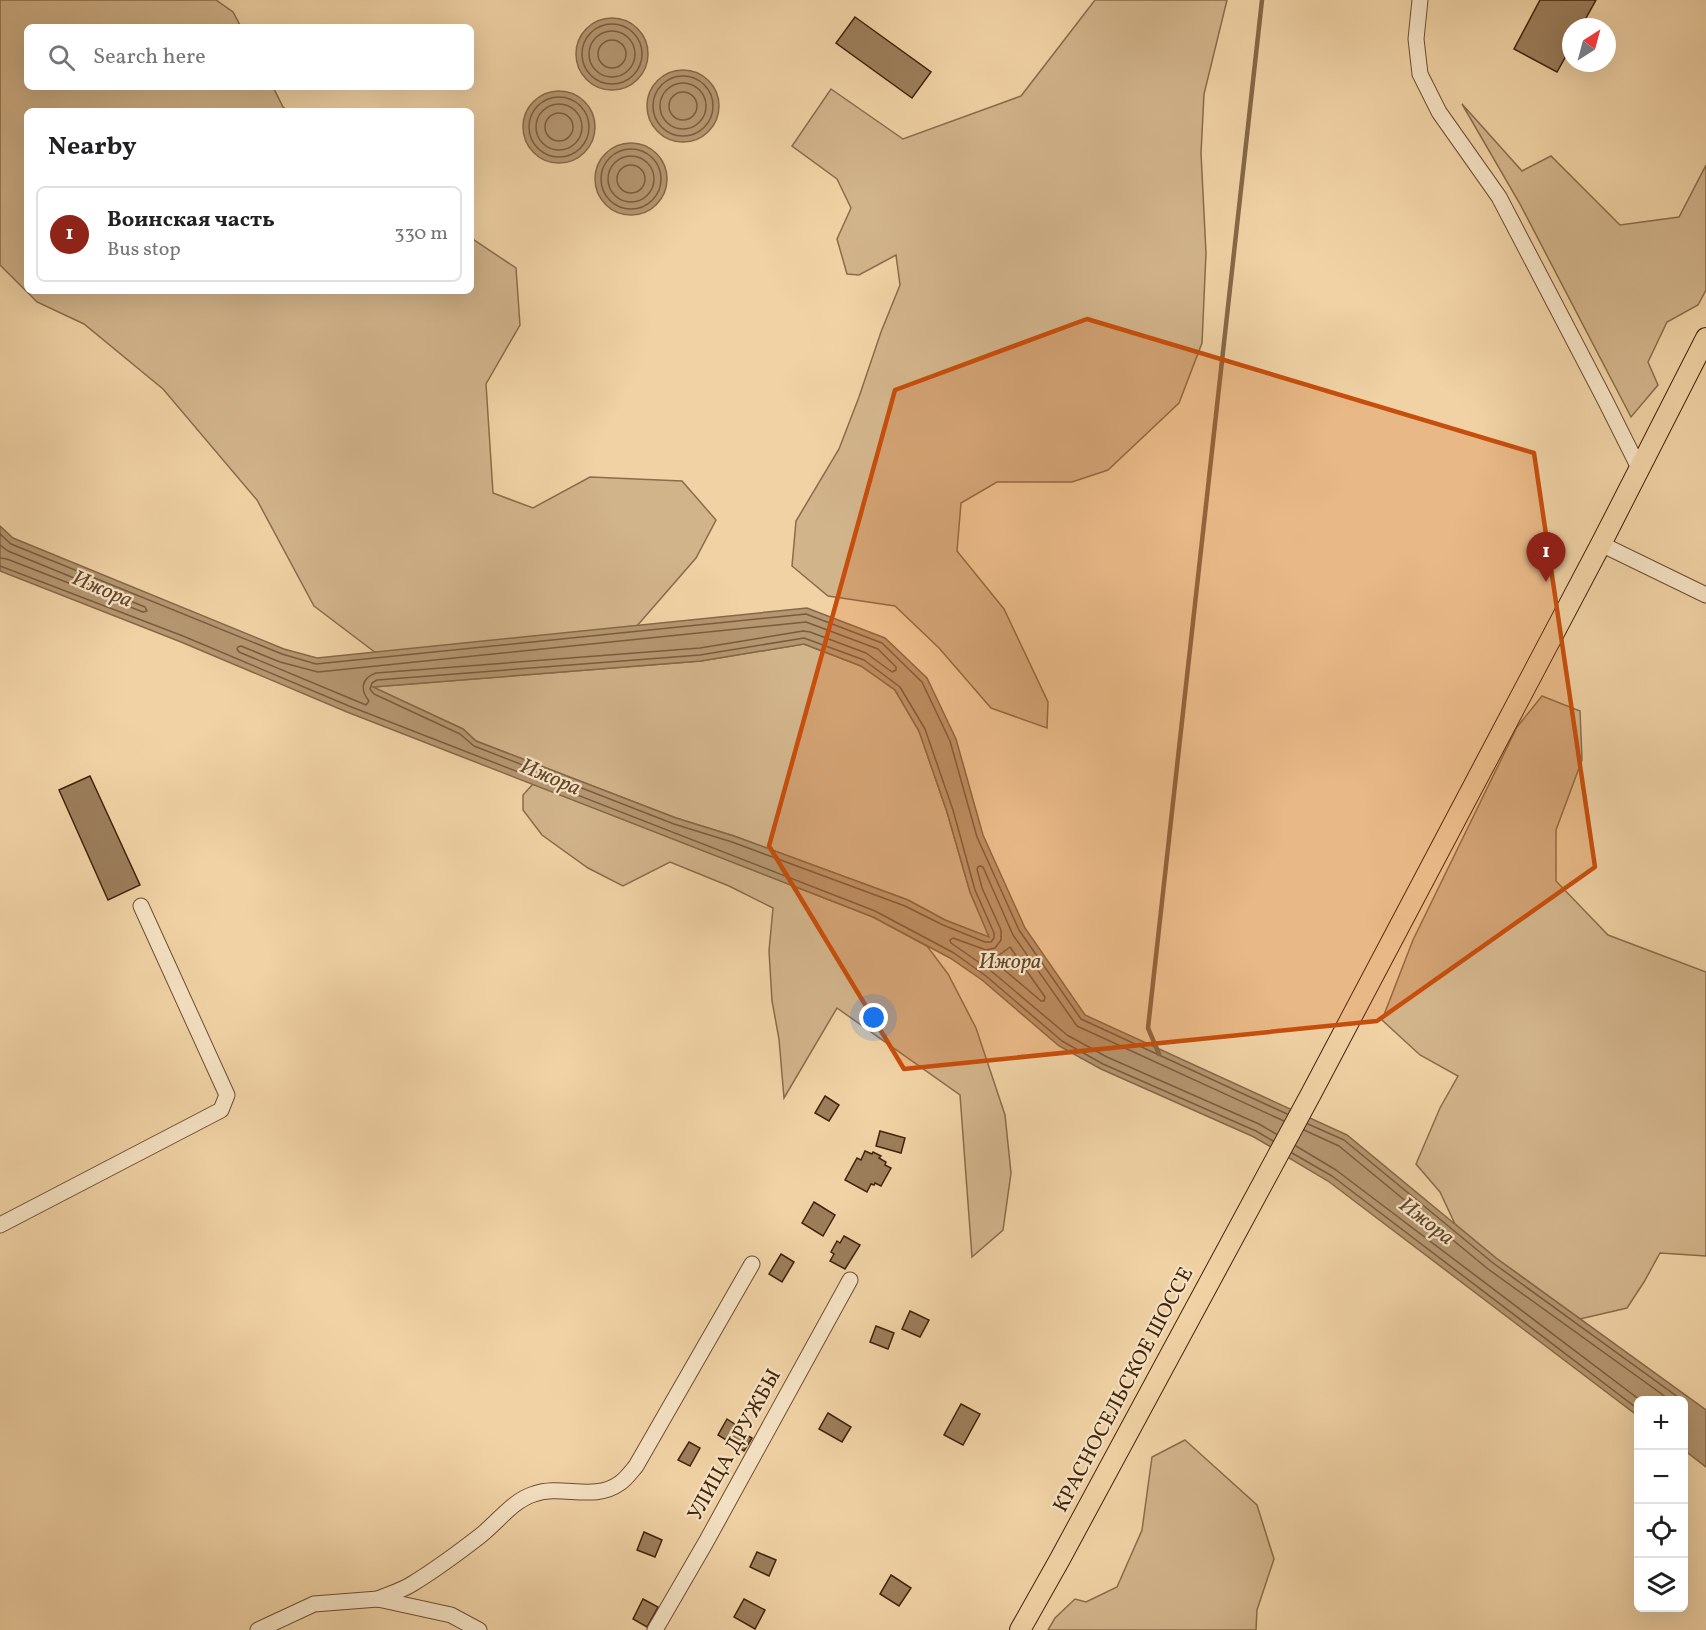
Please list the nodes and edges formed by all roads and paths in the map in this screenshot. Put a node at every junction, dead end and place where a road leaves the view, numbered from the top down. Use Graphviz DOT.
graph roads {
  1 [pos="1420,0"];
  2 [pos="1706,338"];
  3 [pos="1639,468"];
  4 [pos="1601,544"];
  5 [pos="1706,595"];
  6 [pos="141,906"];
  7 [pos="0,1225"];
  8 [pos="752,1264"];
  9 [pos="850,1280"];
  10 [pos="378,1599"];
  11 [pos="258,1630"];
  12 [pos="479,1630"];
  13 [pos="655,1630"];
  14 [pos="1020,1630"];
  1 -- 3 [label="street"];
  2 -- 3 [label="main road, КРАСНОСЕЛЬСКОЕ ШОССЕ"];
  3 -- 4 [label="main road, КРАСНОСЕЛЬСКОЕ ШОССЕ"];
  4 -- 5 [label="street"];
  4 -- 14 [label="main road, КРАСНОСЕЛЬСКОЕ ШОССЕ"];
  6 -- 7 [label="street"];
  8 -- 10 [label="street"];
  9 -- 13 [label="street, УЛИЦА ДРУЖБЫ"];
  10 -- 11 [label="street"];
  10 -- 12 [label="street"];
}
